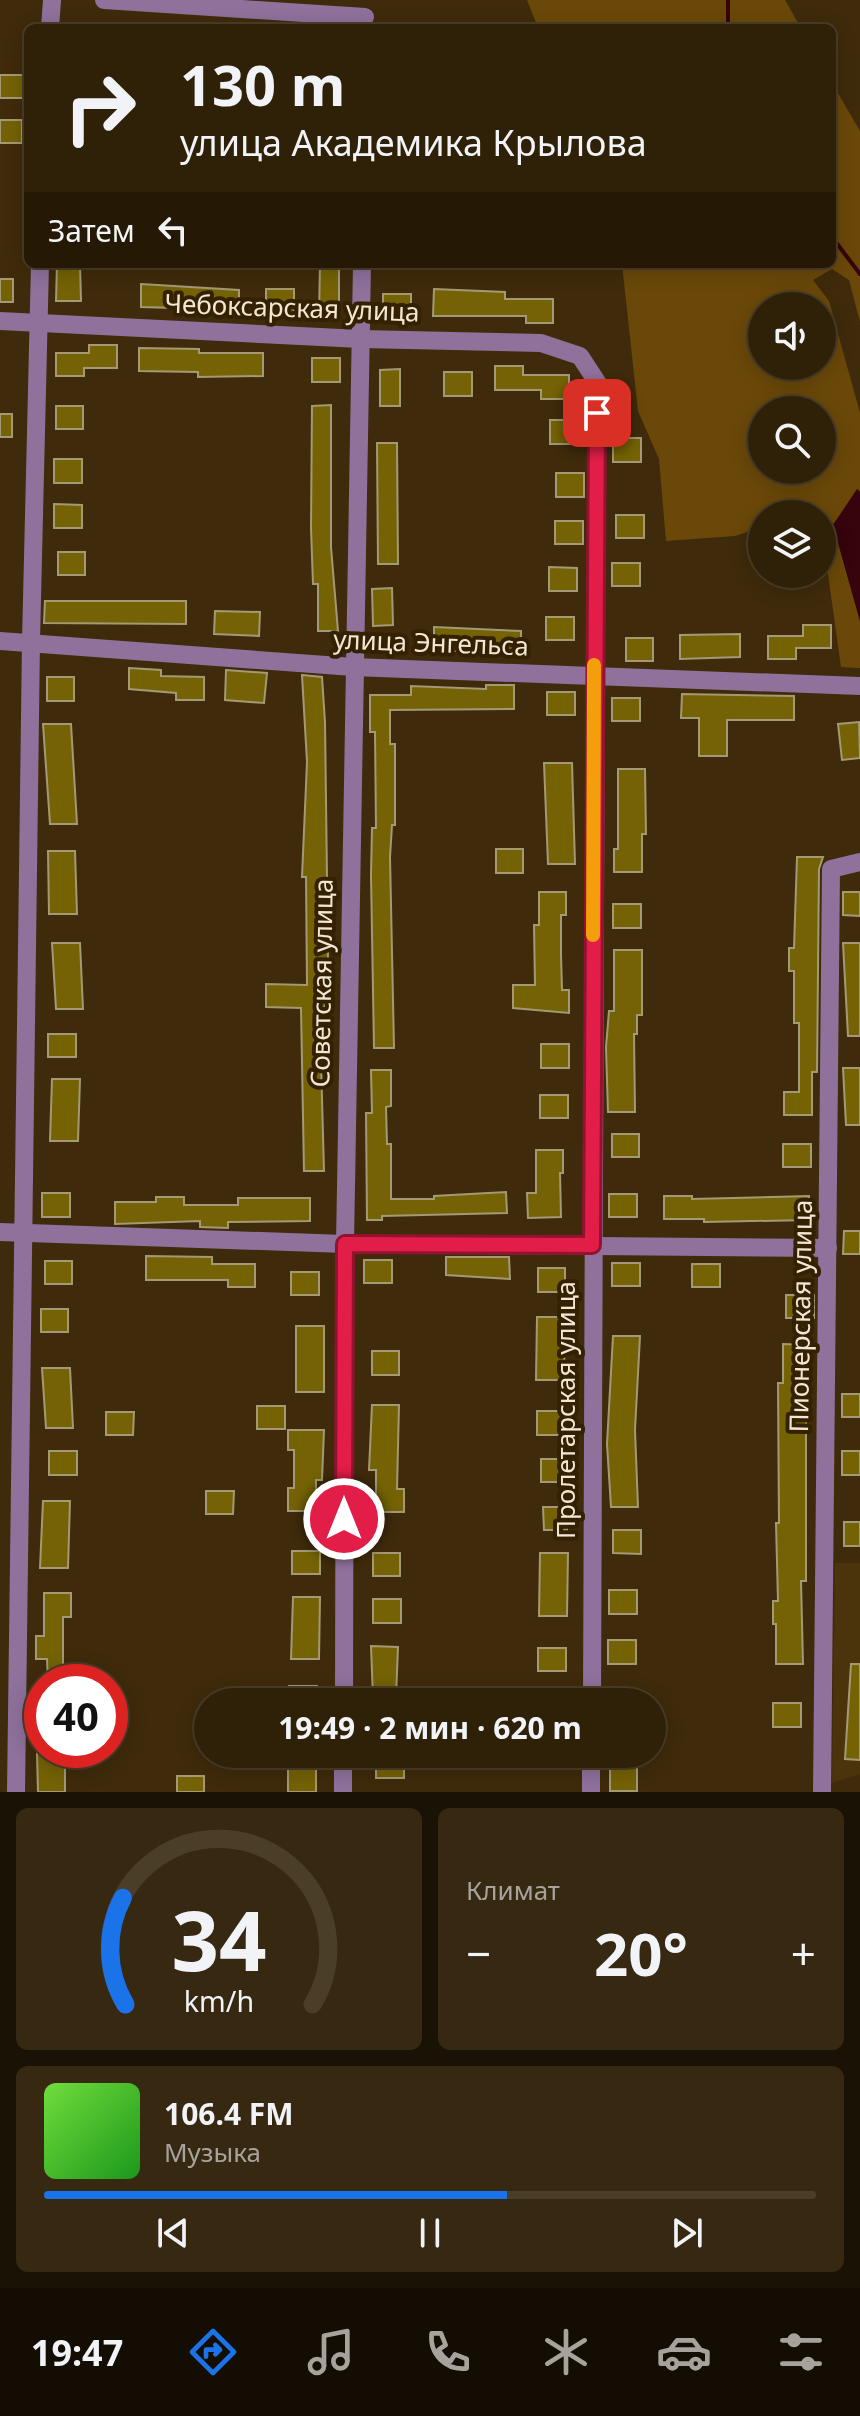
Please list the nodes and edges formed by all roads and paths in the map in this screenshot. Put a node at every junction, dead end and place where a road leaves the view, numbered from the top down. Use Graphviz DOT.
graph roads {
  1 [pos="52,0"];
  2 [pos="104,0"];
  3 [pos="365,15"];
  4 [pos="50,24"];
  5 [pos="40,268"];
  6 [pos="362,268"];
  7 [pos="0,321"];
  8 [pos="38,323"];
  9 [pos="361,339"];
  10 [pos="580,356"];
  11 [pos="0,641"];
  12 [pos="31,641"];
  13 [pos="353,667"];
  14 [pos="593,675"];
  15 [pos="860,686"];
  16 [pos="860,862"];
  17 [pos="0,1232"];
  18 [pos="23,1232"];
  19 [pos="345,1244"];
  20 [pos="592,1245"];
  21 [pos="828,1248"];
  22 [pos="344,1688"];
  23 [pos="592,1688"];
  24 [pos="343,1768"];
  25 [pos="591,1768"];
  26 [pos="16,1792"];
  27 [pos="343,1792"];
  28 [pos="591,1792"];
  29 [pos="822,1792"];
  1 -- 4 [label="street"];
  2 -- 3 [label="street"];
  5 -- 8 [label="street"];
  6 -- 9 [label="street, Советская улица"];
  7 -- 8 [label="street, Чебоксарская улица"];
  8 -- 9 [label="street, Чебоксарская улица"];
  8 -- 12 [label="street"];
  9 -- 10 [label="street, Чебоксарская улица"];
  9 -- 13 [label="street, Советская улица"];
  10 -- 14 [label="street, Пролетарская улица"];
  11 -- 12 [label="street, улица Энгельса"];
  12 -- 13 [label="street, улица Энгельса"];
  12 -- 18 [label="street"];
  13 -- 14 [label="street, улица Энгельса"];
  13 -- 19 [label="street, Советская улица"];
  14 -- 15 [label="street, улица Энгельса"];
  14 -- 20 [label="street, Пролетарская улица"];
  16 -- 21 [label="street, Пионерская улица"];
  17 -- 18 [label="street"];
  18 -- 19 [label="street"];
  18 -- 26 [label="street"];
  19 -- 20 [label="street"];
  19 -- 22 [label="street, Советская улица"];
  20 -- 21 [label="street"];
  20 -- 23 [label="street, Пролетарская улица"];
  21 -- 29 [label="street, Пионерская улица"];
  24 -- 27 [label="street"];
  25 -- 28 [label="street"];
}
